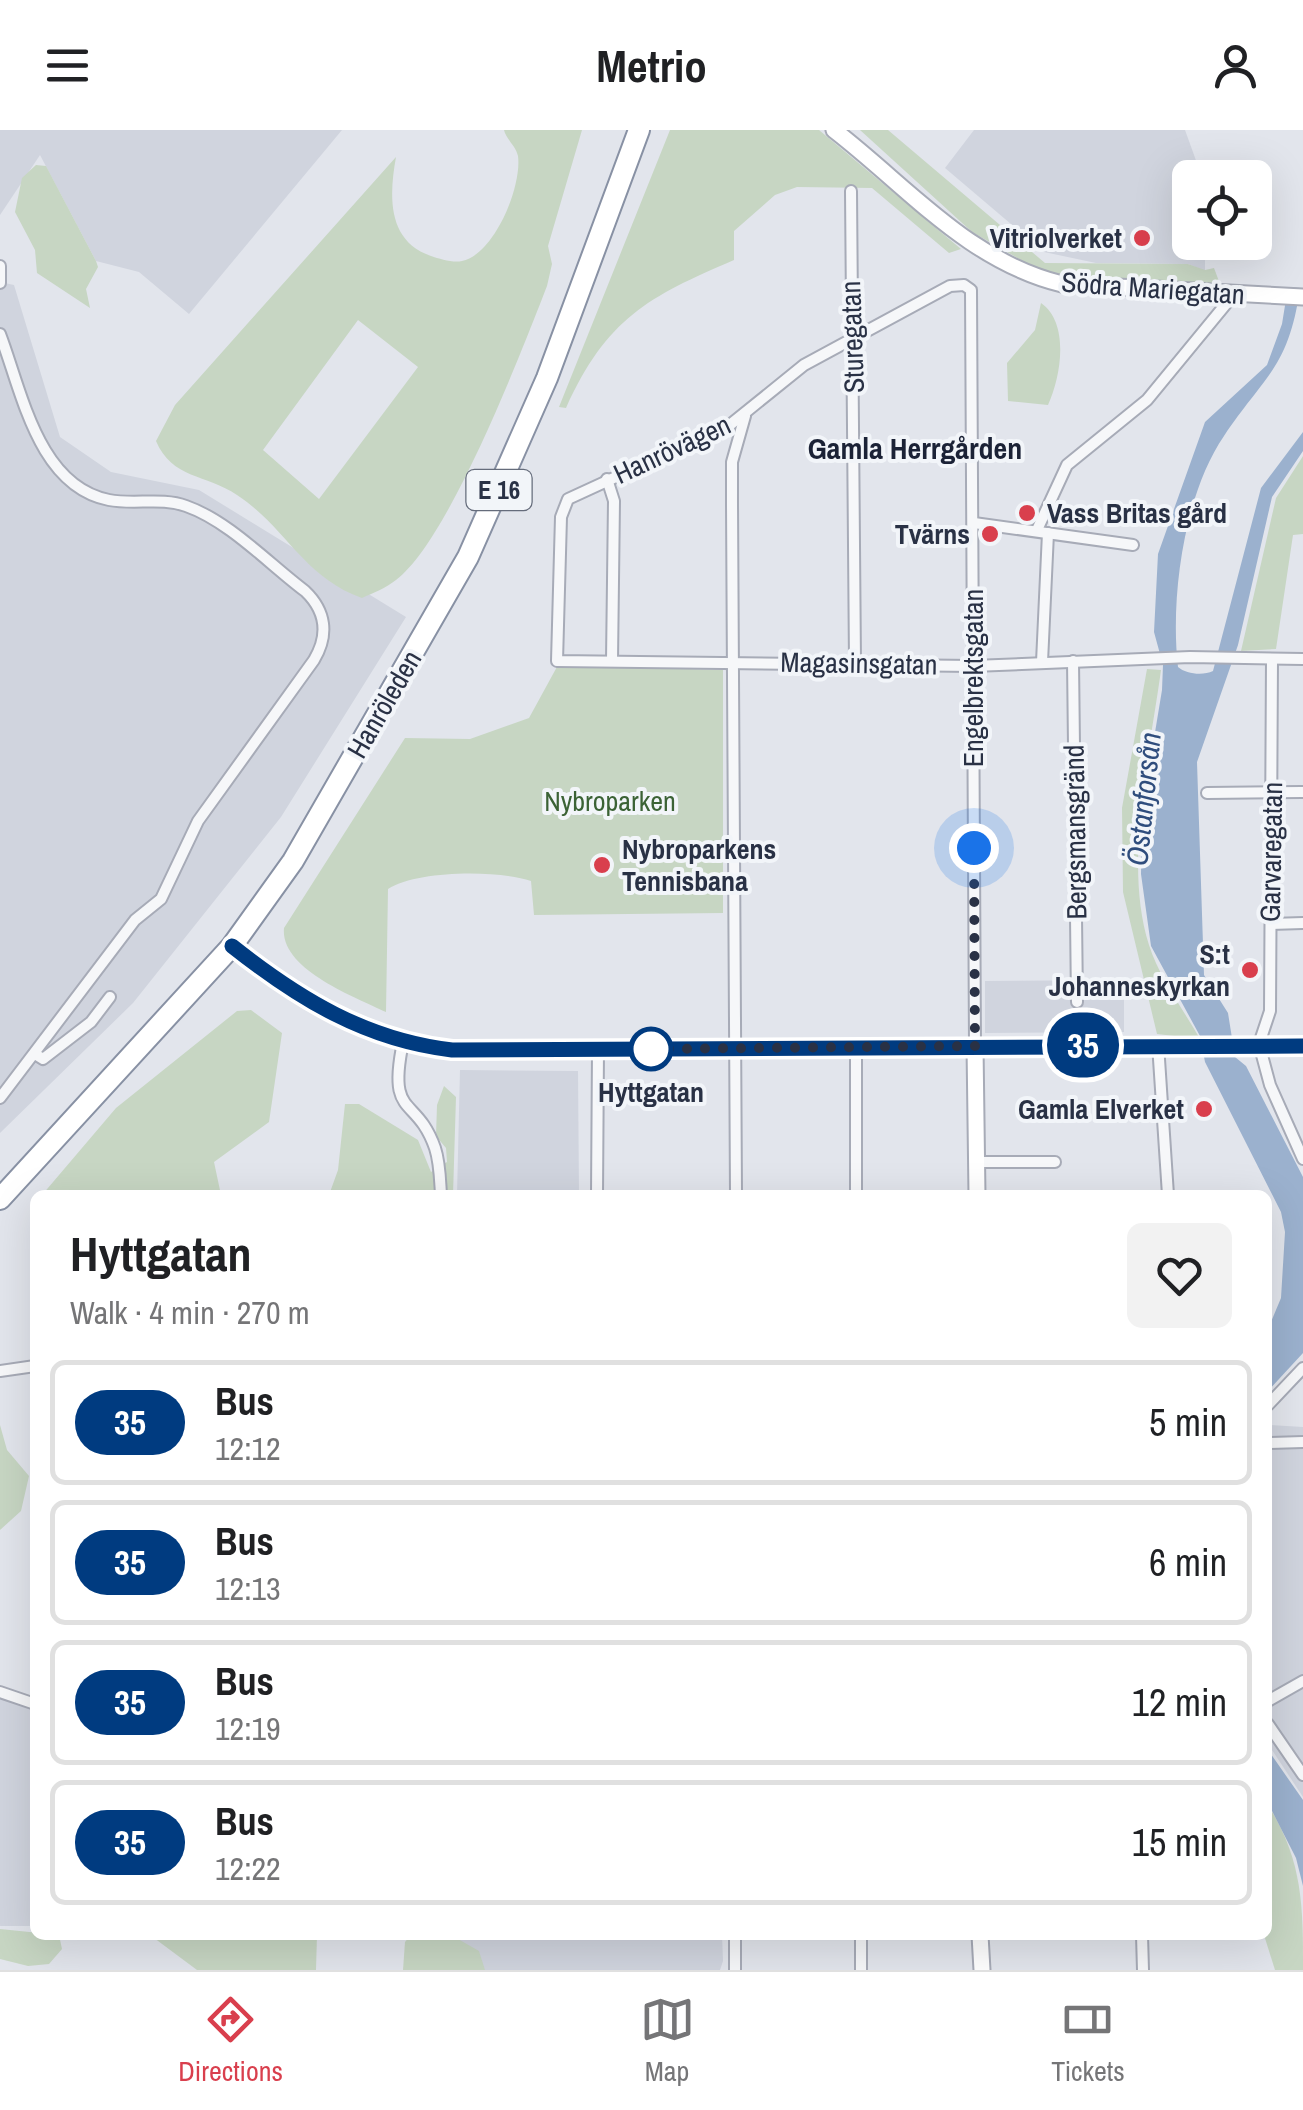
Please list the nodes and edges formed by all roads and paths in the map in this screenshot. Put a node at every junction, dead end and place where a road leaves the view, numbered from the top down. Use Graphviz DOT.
graph roads {
  1 [pos="639,130"];
  2 [pos="834,130"];
  3 [pos="851,191"];
  4 [pos="0,266"];
  5 [pos="0,282"];
  6 [pos="964,285"];
  7 [pos="1235,292"];
  8 [pos="1295,297"];
  9 [pos="0,334"];
  10 [pos="854,336"];
  11 [pos="745,415"];
  12 [pos="607,479"];
  13 [pos="974,523"];
  14 [pos="1042,531"];
  15 [pos="1133,545"];
  16 [pos="1272,660"];
  17 [pos="1303,660"];
  18 [pos="556,661"];
  19 [pos="612,661"];
  20 [pos="1074,661"];
  21 [pos="734,662"];
  22 [pos="1042,662"];
  23 [pos="855,663"];
  24 [pos="972,666"];
  25 [pos="1272,792"];
  26 [pos="1303,792"];
  27 [pos="1208,793"];
  28 [pos="1303,923"];
  29 [pos="1271,924"];
  30 [pos="232,946"];
  31 [pos="110,997"];
  32 [pos="1077,1002"];
  33 [pos="403,1042"];
  34 [pos="1158,1044"];
  35 [pos="1259,1044"];
  36 [pos="975,1046"];
  37 [pos="1303,1046"];
  38 [pos="856,1047"];
  39 [pos="736,1049"];
  40 [pos="598,1050"];
  41 [pos="35,1054"];
  42 [pos="0,1098"];
  43 [pos="1303,1159"];
  44 [pos="976,1162"];
  45 [pos="1054,1162"];
  46 [pos="440,1190"];
  47 [pos="596,1190"];
  48 [pos="736,1190"];
  49 [pos="856,1190"];
  50 [pos="977,1190"];
  51 [pos="1168,1190"];
  52 [pos="0,1199"];
  53 [pos="30,1367"];
  54 [pos="1303,1368"];
  55 [pos="0,1371"];
  56 [pos="1272,1401"];
  57 [pos="1272,1442"];
  58 [pos="1303,1442"];
  59 [pos="1303,1682"];
  60 [pos="0,1692"];
  61 [pos="1272,1699"];
  62 [pos="30,1702"];
  63 [pos="1272,1730"];
  64 [pos="1303,1776"];
  65 [pos="735,1940"];
  66 [pos="860,1940"];
  67 [pos="980,1940"];
  68 [pos="1142,1940"];
  69 [pos="735,1970"];
  70 [pos="861,1970"];
  71 [pos="982,1970"];
  72 [pos="1143,1970"];
  1 -- 30 [label="highway, Hanröleden / E 16"];
  2 -- 7 [label="street, Södra Mariegatan"];
  3 -- 10 [label="street, Sturegatan"];
  4 -- 5 [label="street"];
  6 -- 10 [label="street, Hanrövägen"];
  6 -- 13 [label="street, Engelbrektsgatan"];
  7 -- 8 [label="street, Södra Mariegatan"];
  7 -- 14 [label="street"];
  9 -- 41 [label="street"];
  10 -- 11 [label="street, Hanrövägen"];
  10 -- 23 [label="street, Sturegatan"];
  11 -- 12 [label="street, Hanrövägen"];
  11 -- 21 [label="street"];
  12 -- 18 [label="street, Hanrövägen"];
  12 -- 19 [label="street"];
  13 -- 14 [label="street"];
  13 -- 24 [label="street, Engelbrektsgatan"];
  14 -- 15 [label="street"];
  14 -- 22 [label="street"];
  16 -- 17 [label="street"];
  16 -- 20 [label="street, Magasinsgatan"];
  16 -- 25 [label="street, Garvaregatan"];
  18 -- 19 [label="street, Magasinsgatan"];
  19 -- 21 [label="street, Magasinsgatan"];
  20 -- 22 [label="street, Magasinsgatan"];
  20 -- 32 [label="street, Bergsmansgränd"];
  21 -- 23 [label="street, Magasinsgatan"];
  21 -- 39 [label="street"];
  22 -- 24 [label="street, Magasinsgatan"];
  23 -- 24 [label="street, Magasinsgatan"];
  24 -- 36 [label="street, Engelbrektsgatan"];
  25 -- 26 [label="street"];
  25 -- 27 [label="street"];
  25 -- 29 [label="street, Garvaregatan"];
  28 -- 29 [label="street"];
  29 -- 35 [label="street, Garvaregatan"];
  30 -- 33 [label="street"];
  30 -- 52 [label="highway, Hanröleden / E 16"];
  31 -- 41 [label="street"];
  33 -- 40 [label="street"];
  33 -- 46 [label="street"];
  34 -- 35 [label="street"];
  34 -- 36 [label="street"];
  34 -- 51 [label="street"];
  35 -- 37 [label="street"];
  35 -- 43 [label="street"];
  36 -- 38 [label="street"];
  36 -- 44 [label="street, Engelbrektsgatan"];
  38 -- 39 [label="street"];
  38 -- 49 [label="street"];
  39 -- 40 [label="street"];
  39 -- 48 [label="street"];
  40 -- 47 [label="street"];
  41 -- 42 [label="street"];
  44 -- 45 [label="street"];
  44 -- 50 [label="street, Engelbrektsgatan"];
  53 -- 55 [label="street"];
  54 -- 56 [label="street"];
  57 -- 58 [label="street"];
  59 -- 61 [label="street"];
  60 -- 62 [label="street"];
  63 -- 64 [label="street"];
  65 -- 69 [label="street"];
  66 -- 70 [label="street"];
  67 -- 71 [label="street"];
  68 -- 72 [label="street"];
}
